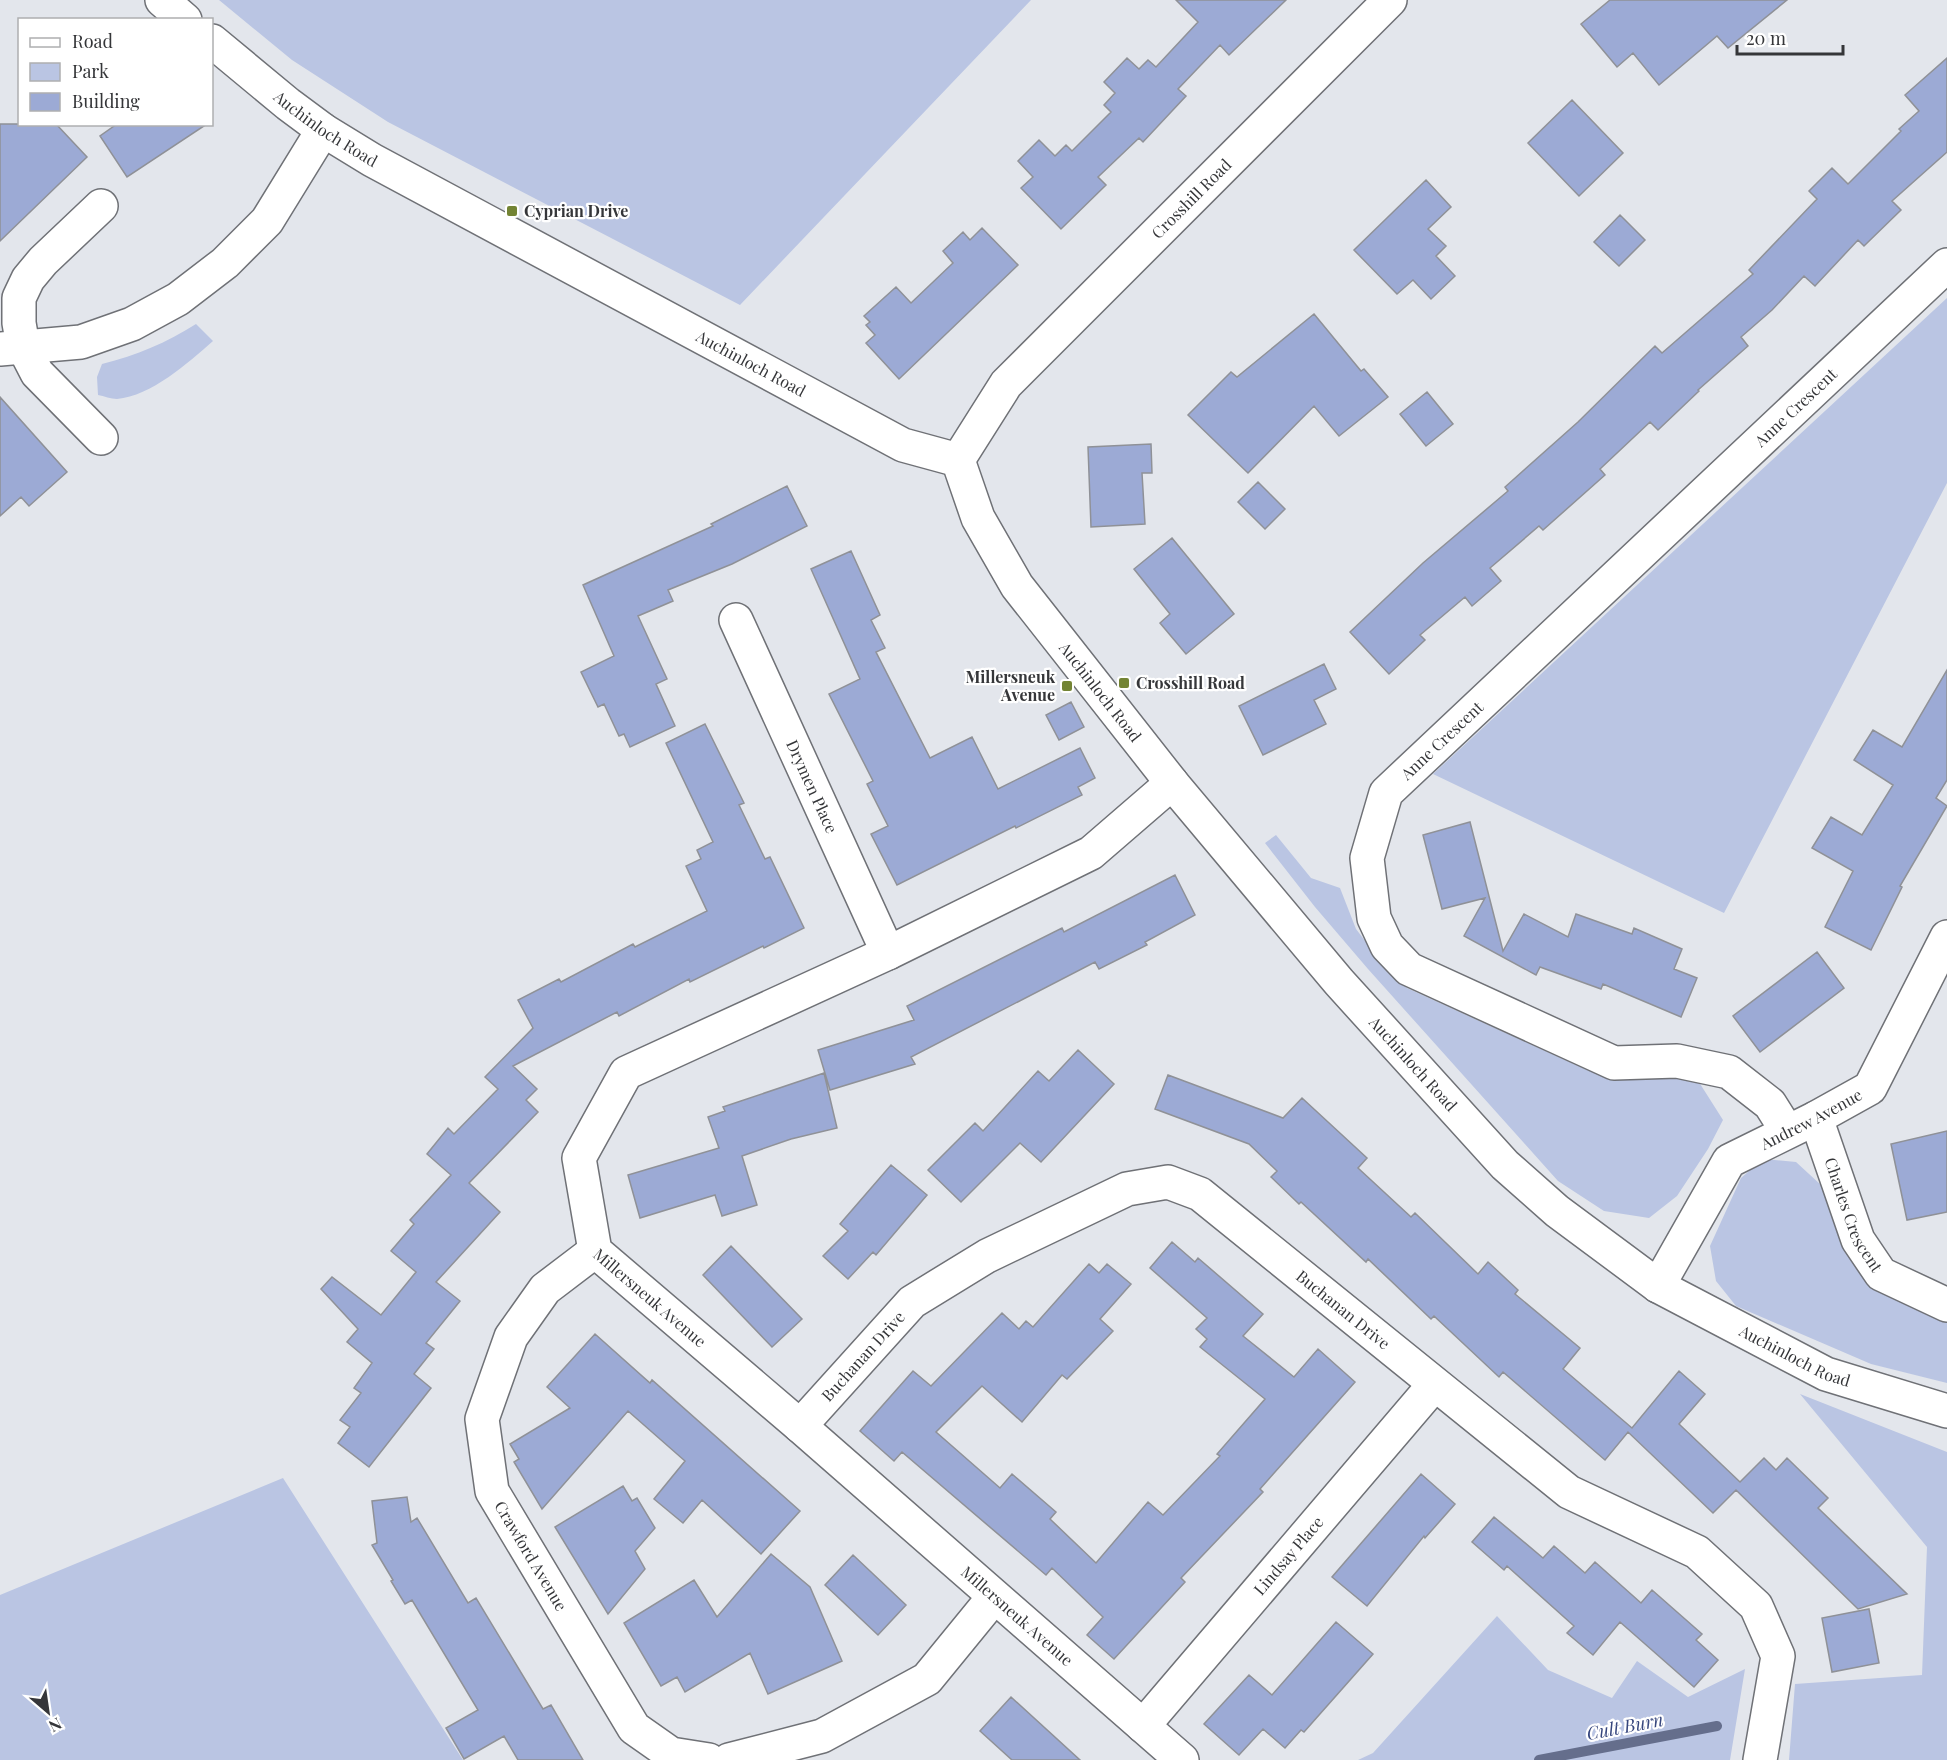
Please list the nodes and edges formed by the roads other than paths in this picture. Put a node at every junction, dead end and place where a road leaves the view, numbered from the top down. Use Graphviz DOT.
graph roads {
  1 [pos="162,0"];
  2 [pos="1390,0"];
  3 [pos="183,18"];
  4 [pos="213,42"];
  5 [pos="323,130"];
  6 [pos="101,206"];
  7 [pos="1947,265"];
  8 [pos="12,347"];
  9 [pos="101,438"];
  10 [pos="958,460"];
  11 [pos="736,620"];
  12 [pos="1172,783"];
  13 [pos="1947,937"];
  14 [pos="888,953"];
  15 [pos="1801,1125"];
  16 [pos="595,1251"];
  17 [pos="1658,1286"];
  18 [pos="1947,1305"];
  19 [pos="1434,1384"];
  20 [pos="1947,1412"];
  21 [pos="800,1426"];
  22 [pos="994,1597"];
  23 [pos="1143,1726"];
  24 [pos="709,1760"];
  25 [pos="729,1760"];
  26 [pos="1182,1760"];
  27 [pos="1760,1760"];
  1 -- 3 [label="street"];
  2 -- 10 [label="street, Crosshill Road"];
  4 -- 5 [label="street, Auchinloch Road"];
  5 -- 8 [label="street"];
  5 -- 10 [label="street, Auchinloch Road"];
  6 -- 8 [label="street"];
  7 -- 15 [label="street, Anne Crescent"];
  8 -- 9 [label="street"];
  10 -- 12 [label="street, Auchinloch Road"];
  11 -- 14 [label="street, Drymen Place"];
  12 -- 14 [label="street, Millersneuk Avenue"];
  12 -- 17 [label="street, Auchinloch Road"];
  13 -- 15 [label="street, Andrew Avenue"];
  14 -- 16 [label="street, Millersneuk Avenue"];
  15 -- 17 [label="street, Andrew Avenue"];
  15 -- 18 [label="street, Charles Crescent"];
  16 -- 21 [label="street, Millersneuk Avenue"];
  16 -- 24 [label="street, Crawford Avenue"];
  17 -- 20 [label="street, Auchinloch Road"];
  19 -- 21 [label="street, Buchanan Drive"];
  19 -- 23 [label="street, Lindsay Place"];
  19 -- 27 [label="street, Buchanan Drive"];
  21 -- 22 [label="street, Millersneuk Avenue"];
  22 -- 23 [label="street, Millersneuk Avenue"];
  22 -- 25 [label="street"];
  23 -- 26 [label="street, Millersneuk Avenue"];
}
